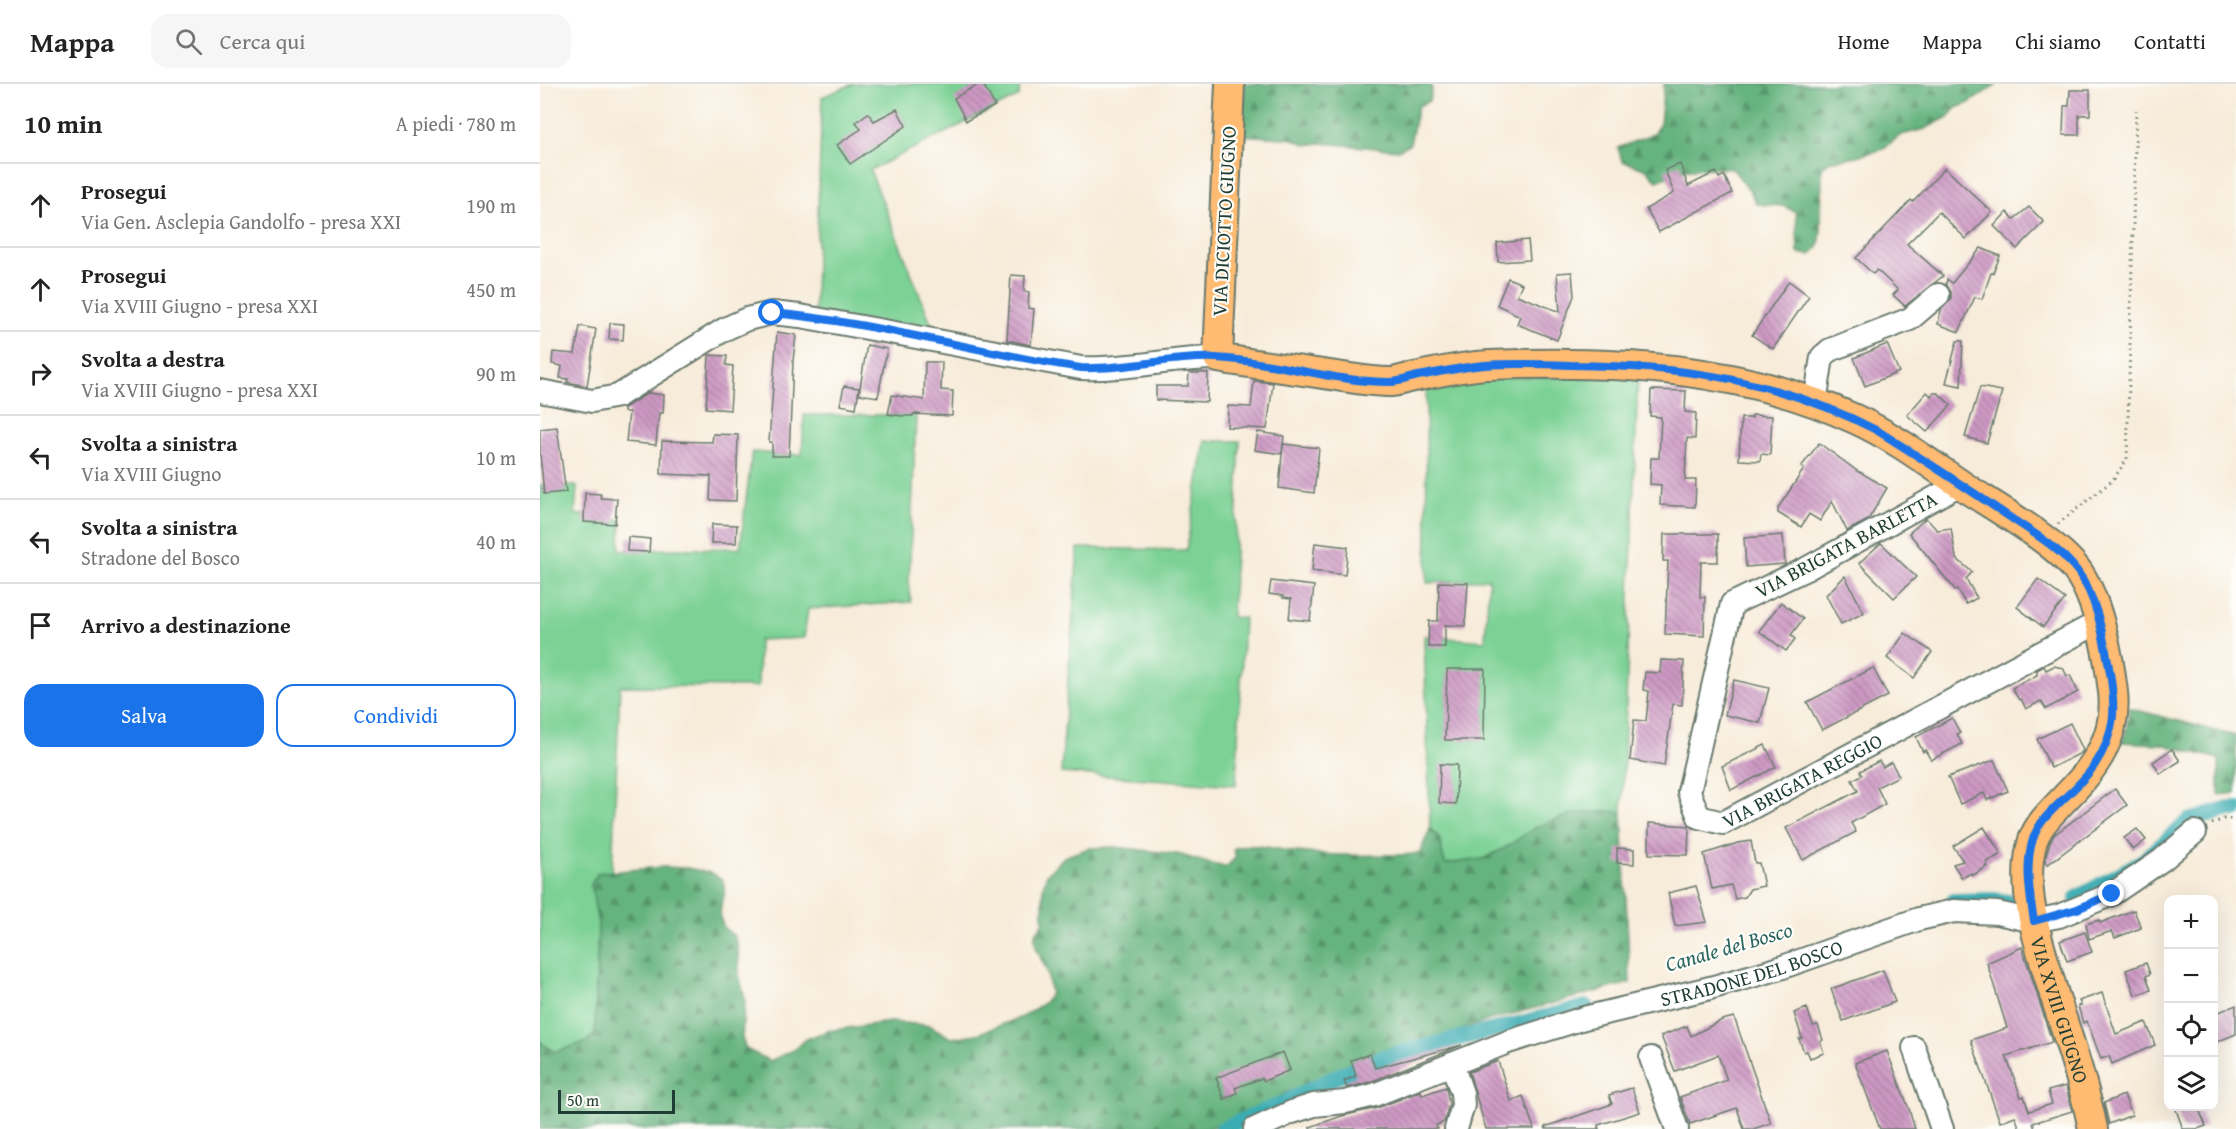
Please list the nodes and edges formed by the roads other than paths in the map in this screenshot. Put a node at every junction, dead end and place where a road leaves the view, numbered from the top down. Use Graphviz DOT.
graph roads {
  1 [pos="1230,84"];
  2 [pos="1938,296"];
  3 [pos="1218,358"];
  4 [pos="540,391"];
  5 [pos="1815,404"];
  6 [pos="1960,484"];
  7 [pos="1732,604"];
  8 [pos="2099,622"];
  9 [pos="2195,832"];
  10 [pos="2032,908"];
  11 [pos="1914,1048"];
  12 [pos="1651,1058"];
  13 [pos="1452,1064"];
  14 [pos="1255,1129"];
  15 [pos="1456,1129"];
  16 [pos="1677,1129"];
  17 [pos="1942,1129"];
  18 [pos="2093,1129"];
  1 -- 3 [label="main road, VIA DICIOTTO GIUGNO"];
  2 -- 5 [label="street"];
  3 -- 4 [label="street"];
  3 -- 5 [label="main road, VIA XVIII GIUGNO"];
  5 -- 6 [label="main road, VIA XVIII GIUGNO"];
  6 -- 7 [label="street, VIA BRIGATA BARLETTA"];
  6 -- 8 [label="main road, VIA XVIII GIUGNO"];
  7 -- 8 [label="street, VIA BRIGATA REGGIO"];
  8 -- 10 [label="main road, VIA XVIII GIUGNO"];
  9 -- 10 [label="street, STRADONE DEL BOSCO"];
  10 -- 13 [label="street, STRADONE DEL BOSCO"];
  10 -- 18 [label="main road, VIA XVIII GIUGNO"];
  11 -- 17 [label="street"];
  12 -- 16 [label="street"];
  13 -- 14 [label="street, STRADONE DEL BOSCO"];
  13 -- 15 [label="street"];
}
